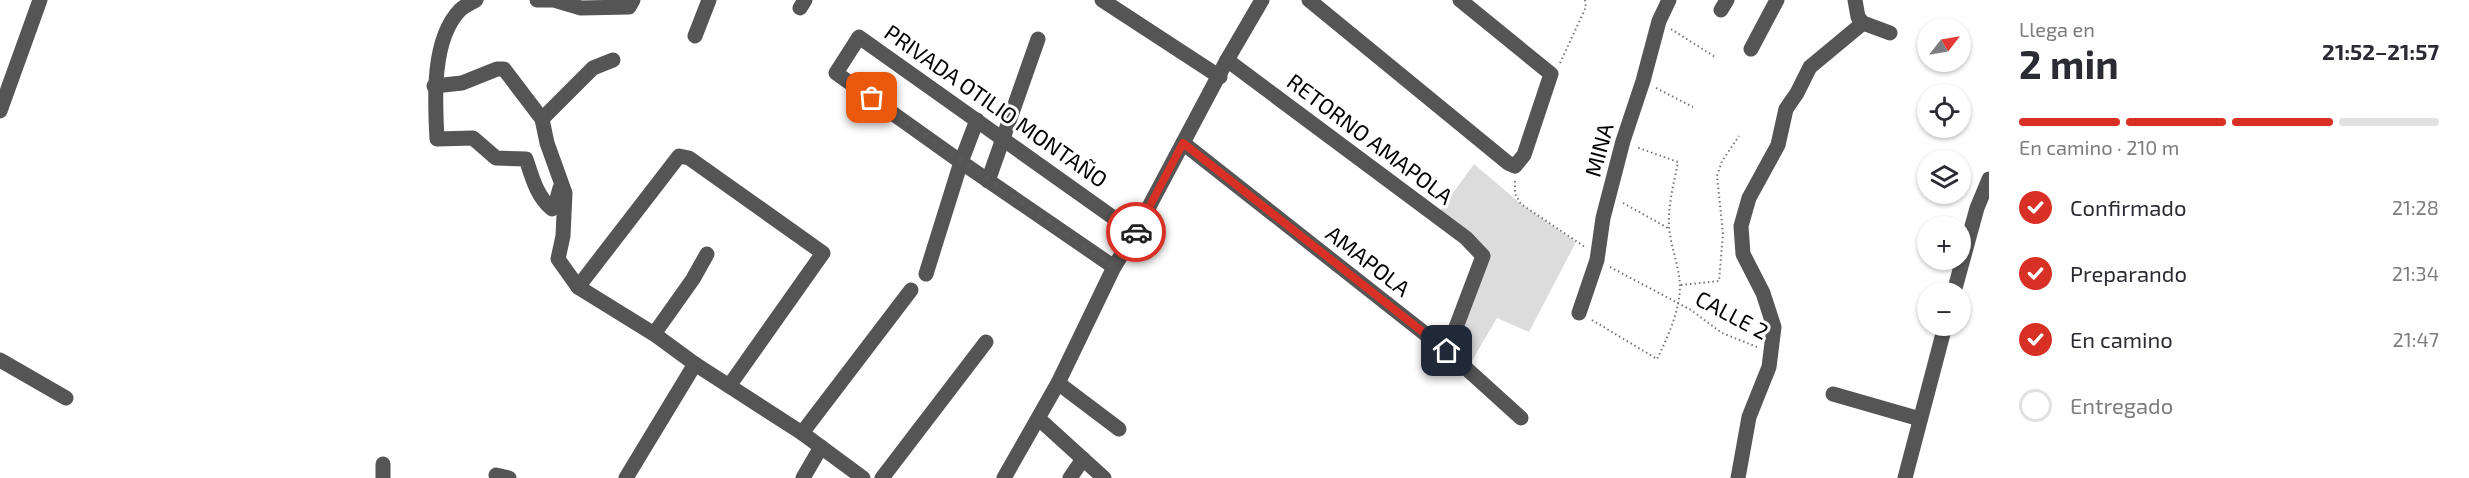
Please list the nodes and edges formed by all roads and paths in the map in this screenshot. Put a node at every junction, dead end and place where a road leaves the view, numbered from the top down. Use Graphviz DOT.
graph roads {
  1 [pos="40,0"];
  2 [pos="476,0"];
  3 [pos="537,0"];
  4 [pos="554,0"];
  5 [pos="709,0"];
  6 [pos="1102,0"];
  7 [pos="1262,0"];
  8 [pos="1309,0"];
  9 [pos="1460,0"];
  10 [pos="1585,0"];
  11 [pos="1669,0"];
  12 [pos="1778,0"];
  13 [pos="1855,0"];
  14 [pos="631,4"];
  15 [pos="1659,21"];
  16 [pos="1863,23"];
  17 [pos="1890,33"];
  18 [pos="695,36"];
  19 [pos="1038,39"];
  20 [pos="1751,49"];
  21 [pos="1715,57"];
  22 [pos="613,60"];
  23 [pos="1227,60"];
  24 [pos="1551,74"];
  25 [pos="1220,77"];
  26 [pos="1643,81"];
  27 [pos="434,87"];
  28 [pos="1693,107"];
  29 [pos="0,111"];
  30 [pos="542,119"];
  31 [pos="977,120"];
  32 [pos="1739,136"];
  33 [pos="1004,139"];
  34 [pos="1623,141"];
  35 [pos="1183,143"];
  36 [pos="961,162"];
  37 [pos="1515,166"];
  38 [pos="1989,179"];
  39 [pos="988,181"];
  40 [pos="561,182"];
  41 [pos="1610,197"];
  42 [pos="1983,209"];
  43 [pos="1669,228"];
  44 [pos="1136,233"];
  45 [pos="707,254"];
  46 [pos="1597,256"];
  47 [pos="1114,267"];
  48 [pos="926,274"];
  49 [pos="1957,282"];
  50 [pos="1680,285"];
  51 [pos="578,287"];
  52 [pos="911,290"];
  53 [pos="1677,304"];
  54 [pos="1579,313"];
  55 [pos="654,334"];
  56 [pos="1943,336"];
  57 [pos="986,342"];
  58 [pos="1447,351"];
  59 [pos="1772,353"];
  60 [pos="0,360"];
  61 [pos="695,364"];
  62 [pos="1058,383"];
  63 [pos="729,386"];
  64 [pos="1833,394"];
  65 [pos="66,399"];
  66 [pos="1521,418"];
  67 [pos="1039,419"];
  68 [pos="1920,419"];
  69 [pos="1119,429"];
  70 [pos="802,433"];
  71 [pos="821,447"];
  72 [pos="1083,459"];
  73 [pos="626,478"];
  74 [pos="802,478"];
  75 [pos="863,478"];
  76 [pos="882,478"];
  77 [pos="1004,478"];
  78 [pos="1070,478"];
  79 [pos="1104,478"];
  80 [pos="1738,478"];
  81 [pos="1905,478"];
  1 -- 29 [label="street"];
  2 -- 27 [label="street"];
  3 -- 4 [label="street"];
  4 -- 14 [label="street"];
  5 -- 18 [label="street"];
  6 -- 25 [label="street"];
  7 -- 23 [label="street"];
  8 -- 37 [label="street"];
  9 -- 24 [label="street"];
  10 -- 24 [label="path"];
  11 -- 15 [label="street, MINA"];
  12 -- 20 [label="street"];
  13 -- 16 [label="street"];
  15 -- 21 [label="path"];
  15 -- 26 [label="street, MINA"];
  16 -- 17 [label="street"];
  16 -- 59 [label="street"];
  19 -- 33 [label="street"];
  22 -- 30 [label="street"];
  23 -- 25 [label="street"];
  23 -- 58 [label="street, RETORNO AMAPOLA"];
  24 -- 37 [label="street"];
  25 -- 35 [label="street"];
  26 -- 28 [label="path"];
  26 -- 34 [label="street, MINA"];
  27 -- 30 [label="street"];
  27 -- 40 [label="street"];
  30 -- 40 [label="street"];
  31 -- 33 [label="street, PRIVADA OTILIO MONTAÑO"];
  31 -- 36 [label="street"];
  31 -- 36 [label="street, PRIVADA OTILIO MONTAÑO"];
  32 -- 50 [label="path"];
  33 -- 39 [label="street"];
  33 -- 44 [label="street, PRIVADA OTILIO MONTAÑO"];
  34 -- 41 [label="street, MINA"];
  34 -- 43 [label="path"];
  35 -- 44 [label="street"];
  35 -- 58 [label="street, AMAPOLA"];
  36 -- 39 [label="street"];
  36 -- 48 [label="street"];
  37 -- 46 [label="path, CALLE 2"];
  38 -- 42 [label="street"];
  39 -- 47 [label="street"];
  40 -- 51 [label="street"];
  41 -- 43 [label="path"];
  41 -- 46 [label="street, MINA"];
  42 -- 49 [label="street"];
  43 -- 50 [label="path"];
  44 -- 47 [label="street"];
  45 -- 55 [label="street"];
  46 -- 53 [label="path, CALLE 2"];
  46 -- 54 [label="street, MINA"];
  47 -- 62 [label="street"];
  50 -- 53 [label="path"];
  51 -- 55 [label="street"];
  51 -- 63 [label="street"];
  52 -- 70 [label="street"];
  53 -- 54 [label="path"];
  53 -- 59 [label="path, CALLE 2"];
  55 -- 61 [label="street"];
  56 -- 68 [label="street"];
  57 -- 76 [label="street"];
  58 -- 66 [label="street, AMAPOLA"];
  59 -- 80 [label="street"];
  60 -- 65 [label="street"];
  61 -- 63 [label="street"];
  61 -- 73 [label="street"];
  62 -- 67 [label="street"];
  62 -- 69 [label="street"];
  63 -- 70 [label="street"];
  64 -- 68 [label="street"];
  67 -- 72 [label="street"];
  67 -- 77 [label="street"];
  68 -- 81 [label="street"];
  70 -- 71 [label="street"];
  71 -- 74 [label="street"];
  71 -- 75 [label="street"];
  72 -- 78 [label="street"];
  72 -- 79 [label="street"];
}
